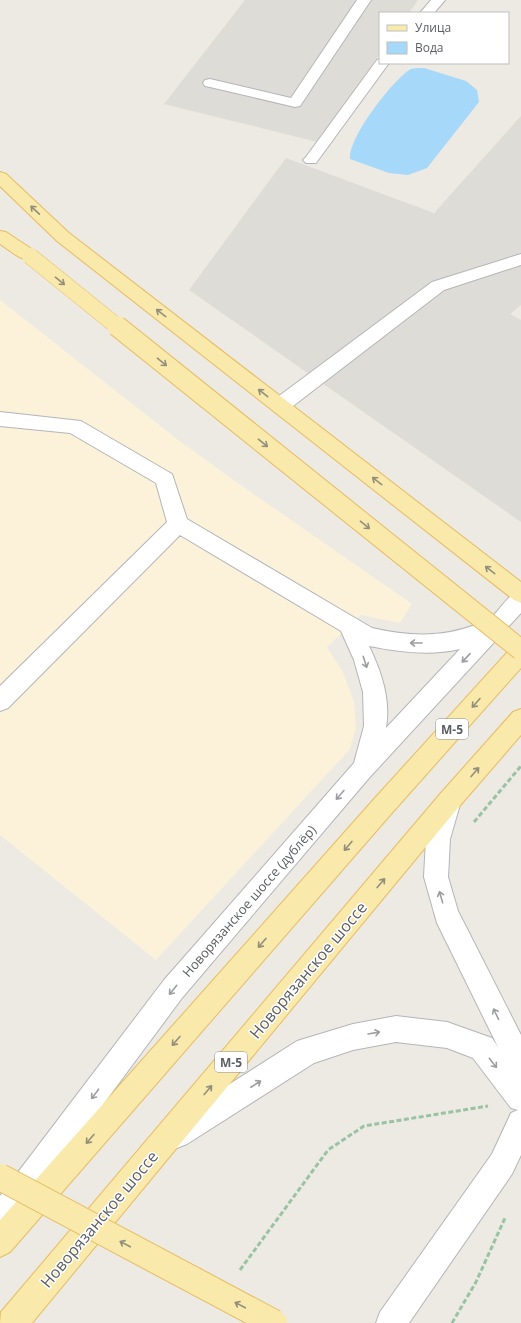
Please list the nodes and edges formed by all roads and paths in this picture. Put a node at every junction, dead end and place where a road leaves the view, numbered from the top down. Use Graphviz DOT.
graph roads {
  1 [pos="364,0"];
  2 [pos="438,0"];
  3 [pos="428,12"];
  4 [pos="381,64"];
  5 [pos="210,83"];
  6 [pos="311,160"];
  7 [pos="0,177"];
  8 [pos="0,236"];
  9 [pos="521,259"];
  10 [pos="286,401"];
  11 [pos="0,419"];
  12 [pos="178,524"];
  13 [pos="521,594"];
  14 [pos="521,599"];
  15 [pos="349,626"];
  16 [pos="495,627"];
  17 [pos="521,651"];
  18 [pos="0,701"];
  19 [pos="521,719"];
  20 [pos="521,765"];
  21 [pos="361,771"];
  22 [pos="449,802"];
  23 [pos="473,824"];
  24 [pos="521,1091"];
  25 [pos="521,1098"];
  26 [pos="492,1105"];
  27 [pos="521,1123"];
  28 [pos="164,1142"];
  29 [pos="0,1177"];
  30 [pos="508,1212"];
  31 [pos="0,1220"];
  32 [pos="0,1242"];
  33 [pos="239,1272"];
  34 [pos="12,1323"];
  35 [pos="274,1323"];
  36 [pos="390,1323"];
  37 [pos="452,1323"];
  1 -- 5 [label="street"];
  2 -- 3 [label="street"];
  4 -- 6 [label="street"];
  13 -- 7 [label="main road, one-way"];
  8 -- 17 [label="main road, one-way, bridge"];
  9 -- 10 [label="street"];
  11 -- 12 [label="street"];
  12 -- 15 [label="street"];
  12 -- 18 [label="street"];
  14 -- 16 [label="street, Новорязанское шоссе (дублёр)"];
  16 -- 15 [label="street, one-way"];
  15 -- 21 [label="street, one-way"];
  16 -- 21 [label="street, Новорязанское шоссе (дублёр), one-way"];
  17 -- 32 [label="main road, М-5, one-way"];
  22 -- 19 [label="main road, М-5, one-way"];
  20 -- 23 [label="path"];
  21 -- 31 [label="street, Новорязанское шоссе (дублёр), one-way"];
  24 -- 22 [label="street, one-way"];
  28 -- 22 [label="main road, Новорязанское шоссе / М-5, one-way"];
  28 -- 25 [label="street, one-way"];
  26 -- 33 [label="path"];
  27 -- 36 [label="street"];
  28 -- 34 [label="main road, Новорязанское шоссе / М-5"];
  35 -- 29 [label="main road, one-way, bridge"];
  30 -- 37 [label="path"];
}
